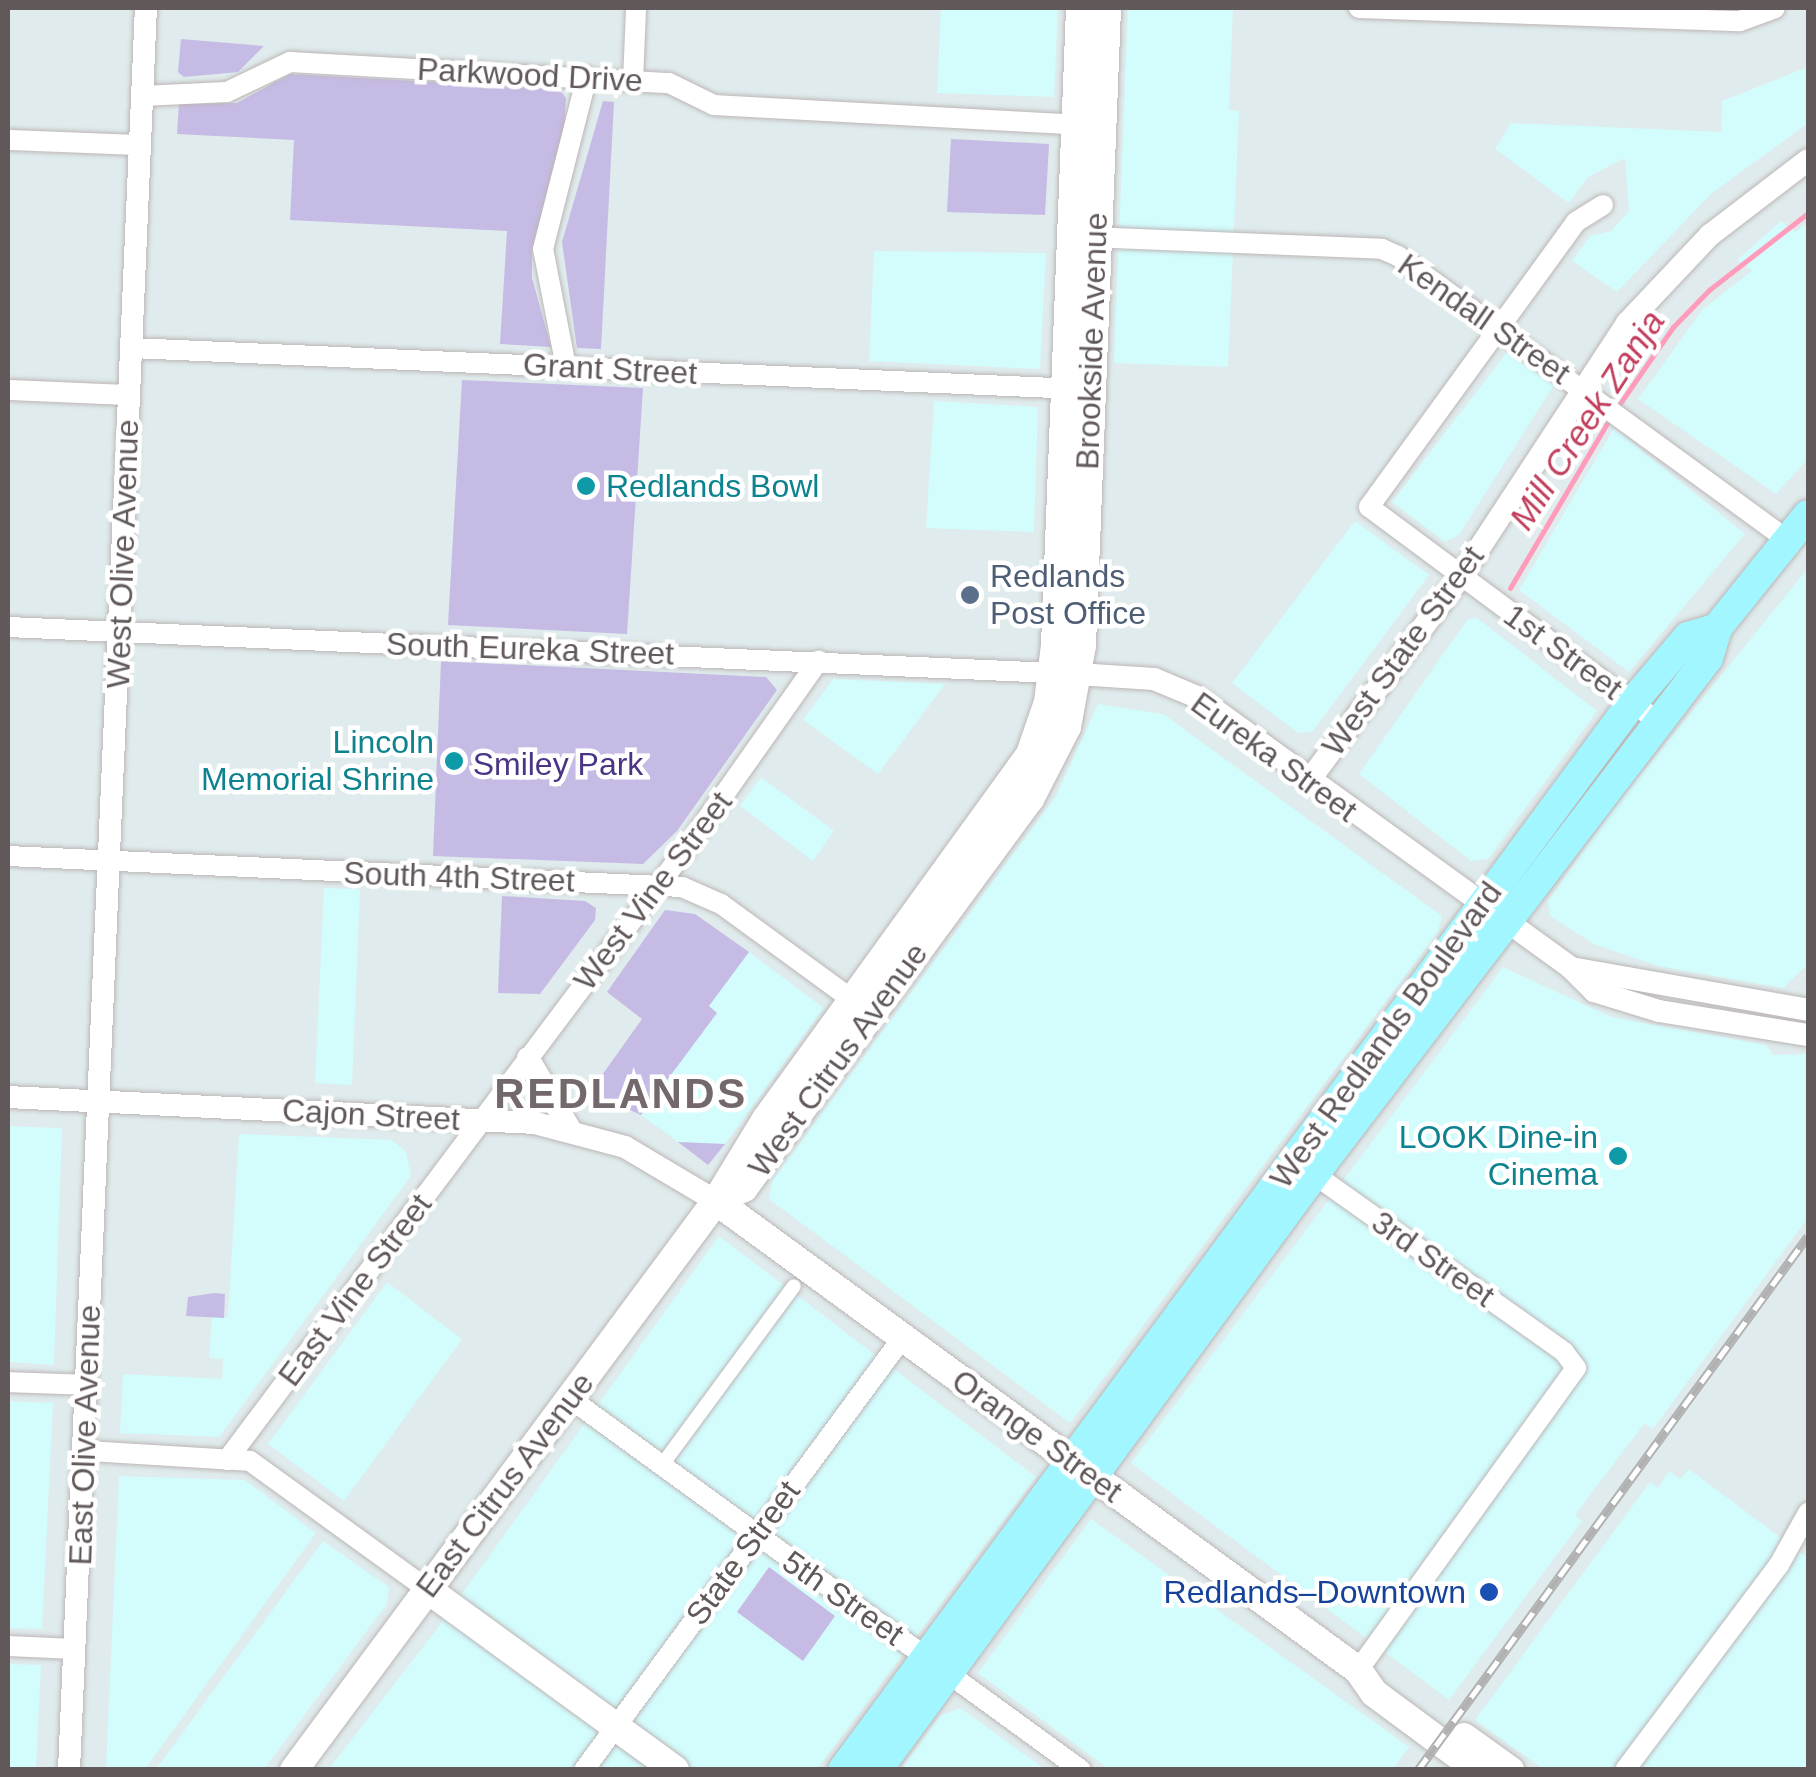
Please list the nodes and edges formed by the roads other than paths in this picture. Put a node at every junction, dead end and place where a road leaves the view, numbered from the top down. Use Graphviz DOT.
graph roads {
  1 [pos="146,8"];
  2 [pos="636,8"];
  3 [pos="1080,8"];
  4 [pos="1107,8"];
  5 [pos="1360,8"];
  6 [pos="1775,8"];
  7 [pos="587,77"];
  8 [pos="632,81"];
  9 [pos="142,96"];
  10 [pos="1088,124"];
  11 [pos="8,140"];
  12 [pos="140,146"];
  13 [pos="1808,160"];
  14 [pos="1604,205"];
  15 [pos="1084,237"];
  16 [pos="1499,328"];
  17 [pos="131,348"];
  18 [pos="566,367"];
  19 [pos="1580,387"];
  20 [pos="1076,389"];
  21 [pos="8,390"];
  22 [pos="129,395"];
  23 [pos="1808,515"];
  24 [pos="1788,540"];
  25 [pos="1461,576"];
  26 [pos="8,627"];
  27 [pos="1717,628"];
  28 [pos="120,632"];
  29 [pos="819,660"];
  30 [pos="1066,673"];
  31 [pos="1632,703"];
  32 [pos="1657,722"];
  33 [pos="1308,782"];
  34 [pos="8,856"];
  35 [pos="108,860"];
  36 [pos="655,885"];
  37 [pos="1491,915"];
  38 [pos="862,1007"];
  39 [pos="1806,1023"];
  40 [pos="528,1058"];
  41 [pos="8,1097"];
  42 [pos="99,1100"];
  43 [pos="483,1120"];
  44 [pos="570,1129"];
  45 [pos="1304,1167"];
  46 [pos="716,1201"];
  47 [pos="794,1286"];
  48 [pos="904,1337"];
  49 [pos="8,1382"];
  50 [pos="88,1385"];
  51 [pos="568,1398"];
  52 [pos="88,1451"];
  53 [pos="227,1460"];
  54 [pos="662,1465"];
  55 [pos="1081,1469"];
  56 [pos="1806,1523"];
  57 [pos="756,1536"];
  58 [pos="427,1590"];
  59 [pos="8,1646"];
  60 [pos="75,1649"];
  61 [pos="937,1665"];
  62 [pos="1358,1670"];
  63 [pos="616,1726"];
  64 [pos="69,1770"];
  65 [pos="294,1770"];
  66 [pos="584,1770"];
  67 [pos="675,1770"];
  68 [pos="843,1770"];
  69 [pos="877,1770"];
  70 [pos="1081,1770"];
  71 [pos="1478,1770"];
  72 [pos="1510,1770"];
  73 [pos="1624,1770"];
  1 -- 9 [label="street, West Olive Avenue"];
  2 -- 8 [label="street"];
  3 -- 10 [label="main road, Brookside Avenue"];
  4 -- 10 [label="main road, Brookside Avenue"];
  5 -- 6 [label="street"];
  7 -- 8 [label="street, Parkwood Drive"];
  7 -- 9 [label="street, Parkwood Drive"];
  7 -- 18 [label="street"];
  8 -- 10 [label="street, Parkwood Drive"];
  9 -- 12 [label="street, West Olive Avenue"];
  10 -- 15 [label="main road, Brookside Avenue"];
  11 -- 12 [label="street"];
  12 -- 17 [label="street, West Olive Avenue"];
  13 -- 19 [label="street, West State Street"];
  14 -- 16 [label="street"];
  15 -- 16 [label="street, Kendall Street"];
  15 -- 20 [label="main road, Brookside Avenue"];
  16 -- 19 [label="street, Kendall Street"];
  16 -- 25 [label="street, 1st Street"];
  17 -- 18 [label="street, Grant Street"];
  17 -- 22 [label="street, West Olive Avenue"];
  18 -- 20 [label="street, Grant Street"];
  19 -- 24 [label="street, Kendall Street"];
  19 -- 25 [label="street, West State Street"];
  20 -- 30 [label="main road, Brookside Avenue"];
  21 -- 22 [label="street"];
  22 -- 28 [label="street, West Olive Avenue"];
  23 -- 24 [label="main road, West Redlands Boulevard"];
  24 -- 27 [label="main road, West Redlands Boulevard"];
  25 -- 31 [label="street, 1st Street"];
  25 -- 33 [label="street, West State Street"];
  26 -- 28 [label="street, South Eureka Street"];
  27 -- 31 [label="main road, West Redlands Boulevard"];
  27 -- 32 [label="main road, West Redlands Boulevard"];
  28 -- 29 [label="street, South Eureka Street"];
  28 -- 35 [label="street, West Olive Avenue"];
  29 -- 30 [label="street, South Eureka Street"];
  29 -- 36 [label="street, West Vine Street"];
  30 -- 33 [label="street, Eureka Street"];
  30 -- 38 [label="main road, West Citrus Avenue"];
  31 -- 32 [label="street, 1st Street"];
  31 -- 37 [label="main road, West Redlands Boulevard"];
  32 -- 37 [label="main road, West Redlands Boulevard"];
  33 -- 37 [label="street, Eureka Street"];
  34 -- 35 [label="street, South 4th Street"];
  35 -- 36 [label="street, South 4th Street"];
  35 -- 42 [label="street, West Olive Avenue"];
  36 -- 38 [label="street, South 4th Street"];
  36 -- 40 [label="street, West Vine Street"];
  37 -- 39 [label="street, Eureka Street"];
  37 -- 45 [label="main road, West Redlands Boulevard"];
  38 -- 46 [label="main road, West Citrus Avenue"];
  40 -- 43 [label="street, West Vine Street"];
  40 -- 44 [label="street"];
  41 -- 42 [label="street, Cajon Street"];
  42 -- 43 [label="street, Cajon Street"];
  42 -- 50 [label="street, East Olive Avenue"];
  43 -- 44 [label="street, Cajon Street"];
  43 -- 53 [label="street, East Vine Street"];
  44 -- 46 [label="street, Cajon Street"];
  45 -- 55 [label="main road, West Redlands Boulevard"];
  45 -- 62 [label="street, 3rd Street"];
  46 -- 48 [label="main road, Orange Street"];
  46 -- 51 [label="main road, East Citrus Avenue"];
  47 -- 54 [label="street"];
  48 -- 55 [label="main road, Orange Street"];
  48 -- 57 [label="street, State Street"];
  49 -- 50 [label="street"];
  50 -- 52 [label="street, East Olive Avenue"];
  51 -- 54 [label="street, 5th Street"];
  51 -- 58 [label="main road, East Citrus Avenue"];
  52 -- 53 [label="street"];
  52 -- 60 [label="street, East Olive Avenue"];
  53 -- 58 [label="street"];
  54 -- 57 [label="street, 5th Street"];
  55 -- 61 [label="main road, West Redlands Boulevard"];
  55 -- 62 [label="main road, Orange Street"];
  56 -- 73 [label="street"];
  57 -- 61 [label="street, 5th Street"];
  57 -- 63 [label="street, State Street"];
  58 -- 63 [label="main road"];
  58 -- 65 [label="main road, East Citrus Avenue"];
  59 -- 60 [label="street"];
  60 -- 64 [label="street, East Olive Avenue"];
  61 -- 68 [label="main road"];
  61 -- 69 [label="main road"];
  61 -- 70 [label="street, 5th Street"];
  62 -- 71 [label="main road, Orange Street"];
  62 -- 72 [label="main road, Orange Street"];
  63 -- 66 [label="street, State Street"];
  63 -- 67 [label="main road"];
}
